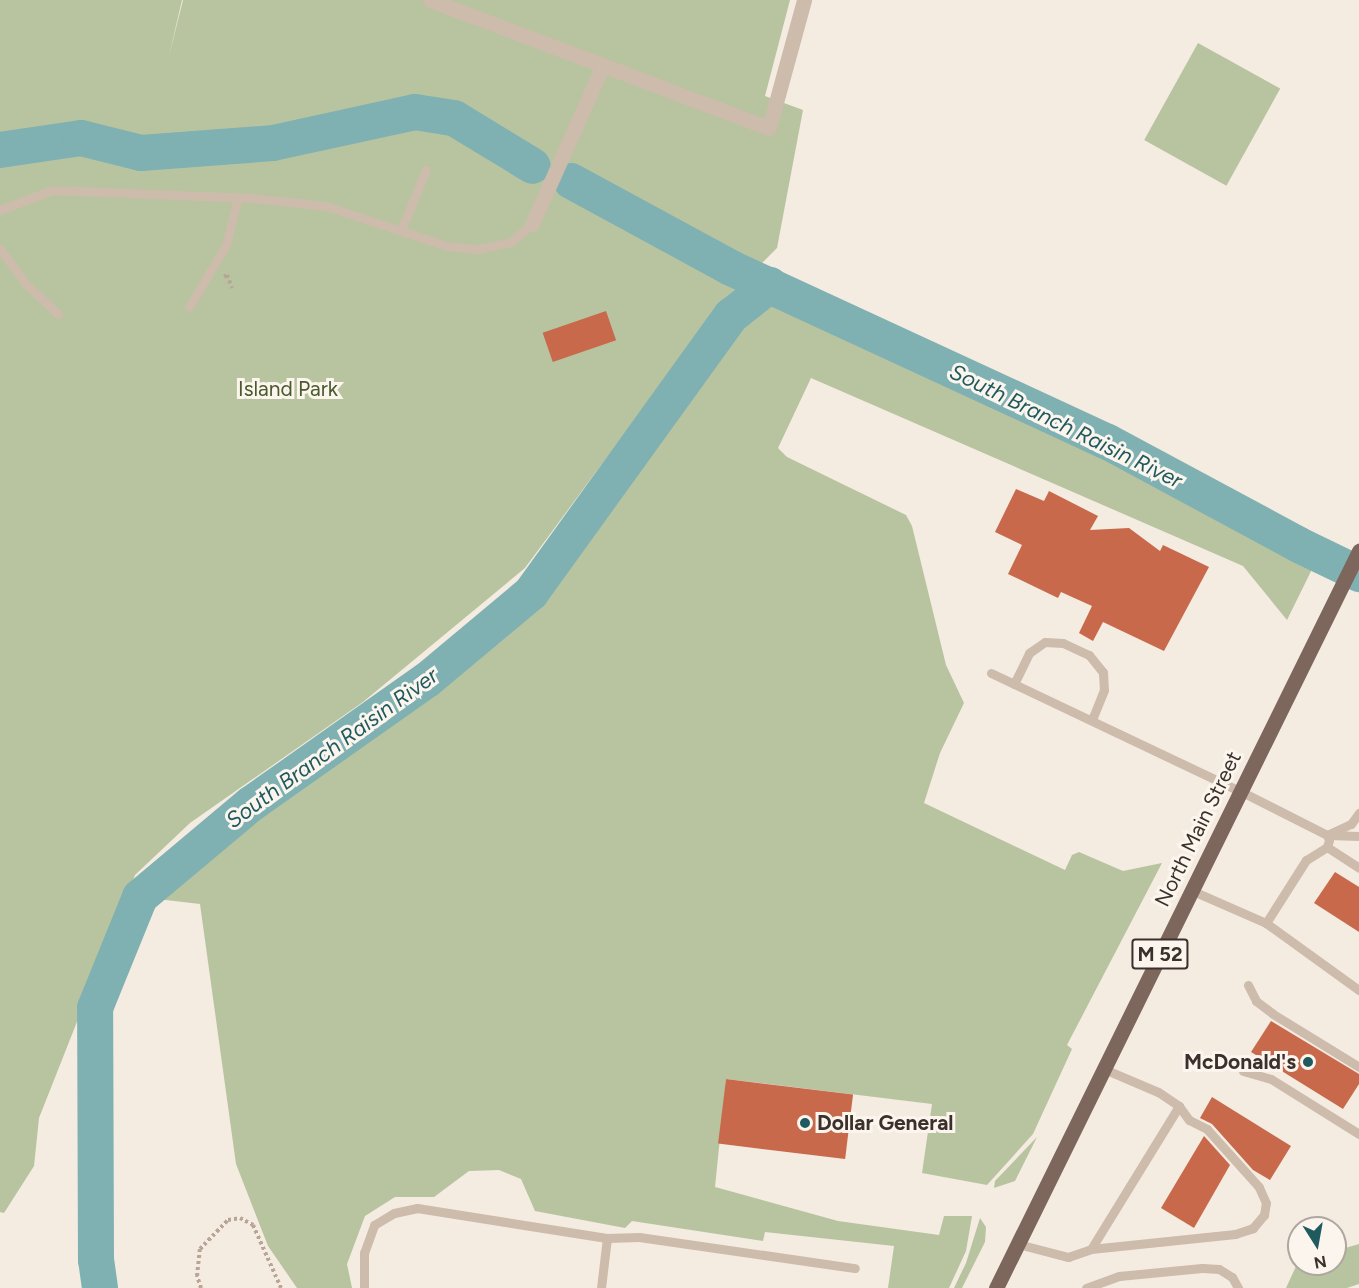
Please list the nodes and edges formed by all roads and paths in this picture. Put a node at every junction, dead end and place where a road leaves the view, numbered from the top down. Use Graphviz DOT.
graph roads {
  1 [pos="430,0"];
  2 [pos="804,0"];
  3 [pos="603,65"];
  4 [pos="426,170"];
  5 [pos="238,197"];
  6 [pos="0,210"];
  7 [pos="532,224"];
  8 [pos="401,230"];
  9 [pos="0,249"];
  10 [pos="189,307"];
  11 [pos="58,314"];
  12 [pos="1359,551"];
  13 [pos="991,673"];
  14 [pos="1014,684"];
  15 [pos="1092,720"];
  16 [pos="1240,791"];
  17 [pos="1359,813"];
  18 [pos="1327,834"];
  19 [pos="1359,836"];
  20 [pos="1327,847"];
  21 [pos="1359,868"];
  22 [pos="1191,890"];
  23 [pos="1266,923"];
  24 [pos="1248,985"];
  25 [pos="1359,990"];
  26 [pos="1359,1066"];
  27 [pos="1104,1069"];
  28 [pos="1243,1071"];
  29 [pos="1179,1106"];
  30 [pos="1348,1128"];
  31 [pos="1359,1128"];
  32 [pos="1359,1134"];
  33 [pos="608,1238"];
  34 [pos="1018,1244"];
  35 [pos="1091,1249"];
  36 [pos="855,1268"];
  37 [pos="201,1288"];
  38 [pos="281,1288"];
  39 [pos="364,1288"];
  40 [pos="601,1288"];
  41 [pos="996,1288"];
  42 [pos="1086,1288"];
  43 [pos="1238,1288"];
  1 -- 3 [label="street"];
  2 -- 3 [label="street"];
  3 -- 7 [label="street"];
  4 -- 8 [label="lane"];
  5 -- 6 [label="lane"];
  5 -- 8 [label="lane"];
  5 -- 10 [label="lane"];
  7 -- 8 [label="lane"];
  9 -- 11 [label="lane"];
  12 -- 16 [label="main road, North Main Street / M 52"];
  13 -- 14 [label="lane"];
  14 -- 15 [label="lane"];
  14 -- 15 [label="lane"];
  15 -- 16 [label="lane"];
  16 -- 18 [label="lane"];
  16 -- 22 [label="main road, North Main Street / M 52"];
  17 -- 18 [label="lane"];
  18 -- 19 [label="lane"];
  18 -- 20 [label="lane"];
  20 -- 21 [label="lane"];
  20 -- 23 [label="lane"];
  22 -- 23 [label="lane"];
  22 -- 27 [label="main road, North Main Street / M 52"];
  23 -- 25 [label="lane"];
  24 -- 26 [label="lane"];
  27 -- 29 [label="lane"];
  27 -- 34 [label="main road, North Main Street / M 52"];
  28 -- 30 [label="lane"];
  29 -- 35 [label="lane"];
  29 -- 35 [label="lane"];
  30 -- 31 [label="lane"];
  30 -- 32 [label="lane"];
  33 -- 36 [label="lane"];
  33 -- 39 [label="lane"];
  33 -- 40 [label="lane"];
  34 -- 35 [label="lane"];
  34 -- 41 [label="main road, North Main Street / M 52"];
  37 -- 38 [label="path"];
  42 -- 43 [label="lane"];
}
